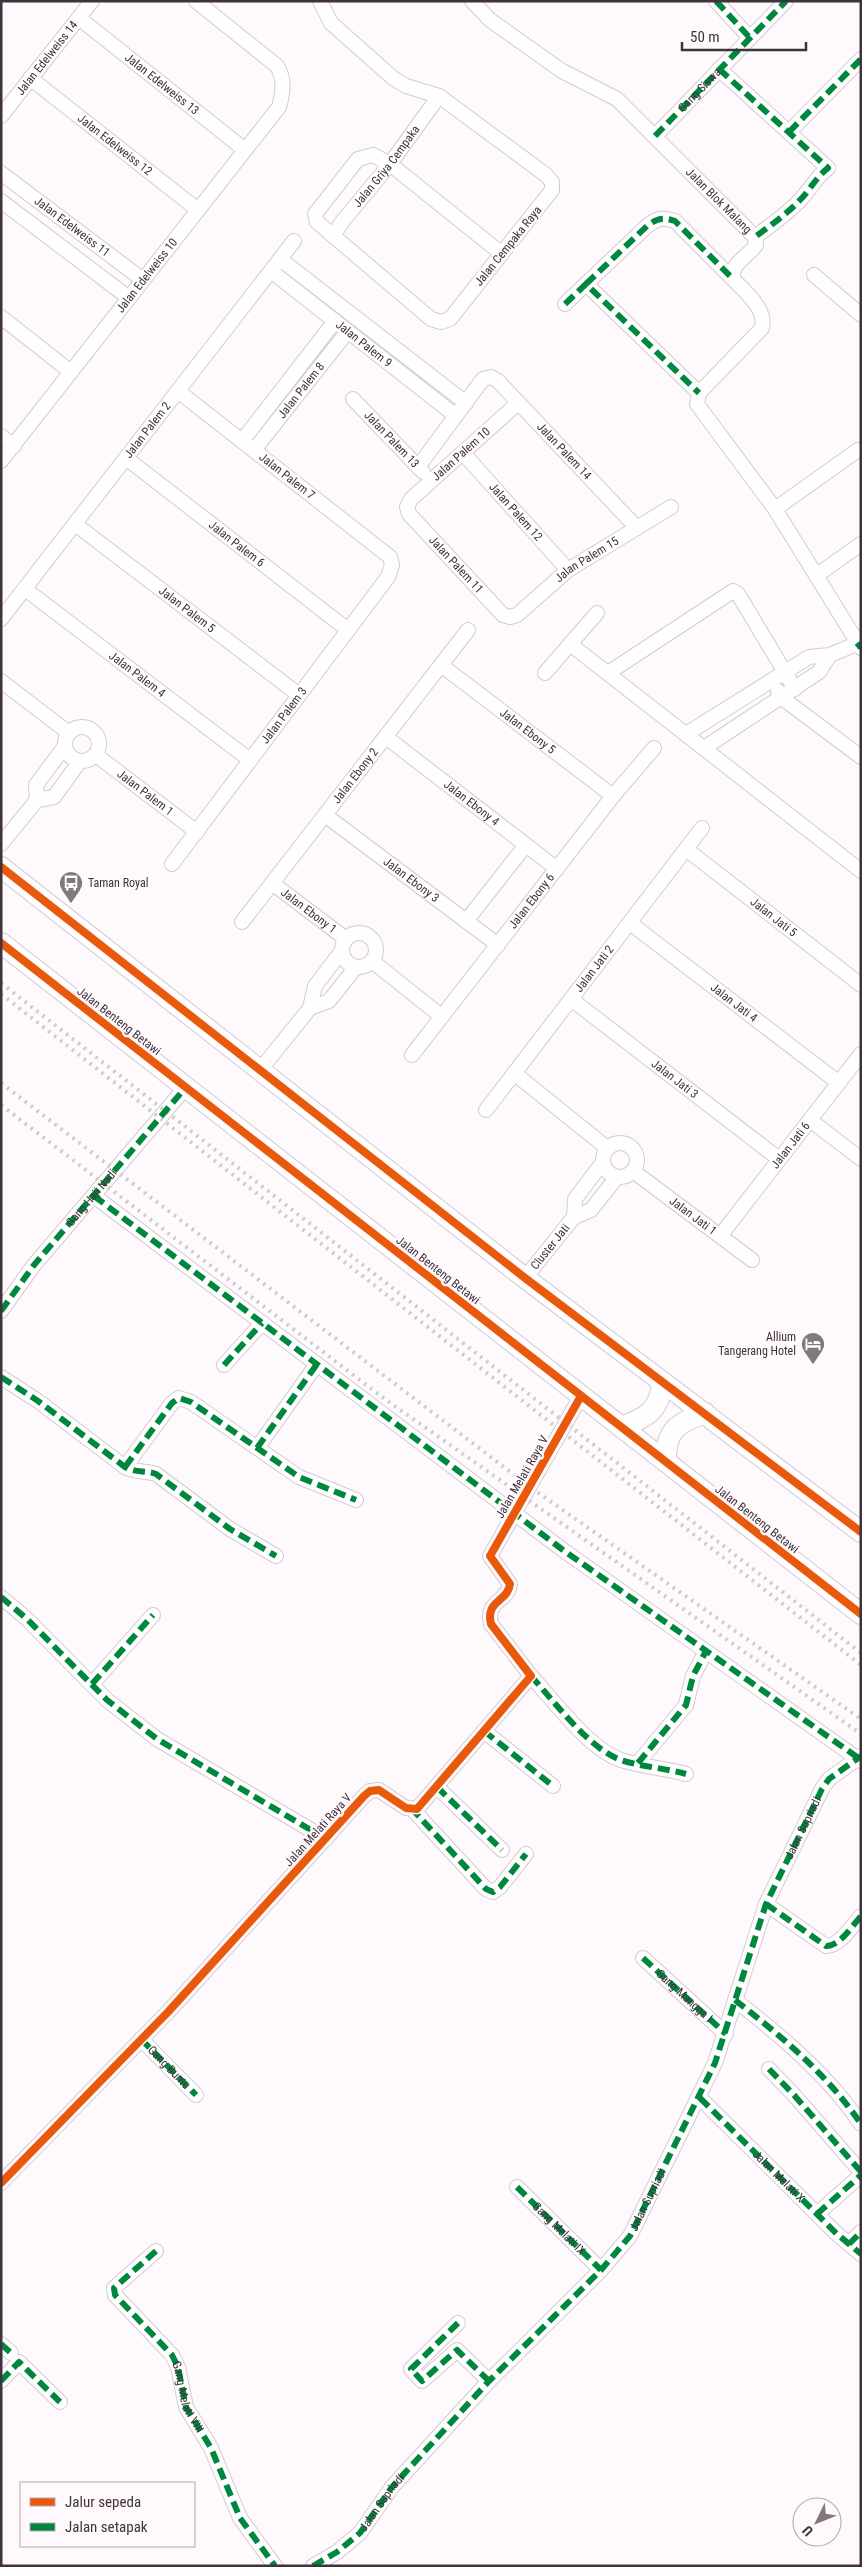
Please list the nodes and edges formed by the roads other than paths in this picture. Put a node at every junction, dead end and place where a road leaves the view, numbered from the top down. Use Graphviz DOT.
graph roads {
  1 [pos="92,1"];
  2 [pos="196,1"];
  3 [pos="320,1"];
  4 [pos="472,1"];
  5 [pos="716,1"];
  6 [pos="786,1"];
  7 [pos="79,18"];
  8 [pos="750,38"];
  9 [pos="861,59"];
  10 [pos="719,69"];
  11 [pos="30,78"];
  12 [pos="439,96"];
  13 [pos="1,116"];
  14 [pos="789,132"];
  15 [pos="655,136"];
  16 [pos="245,150"];
  17 [pos="390,164"];
  18 [pos="1,173"];
  19 [pos="1,200"];
  20 [pos="198,210"];
  21 [pos="333,236"];
  22 [pos="755,236"];
  23 [pos="294,241"];
  24 [pos="502,254"];
  25 [pos="280,259"];
  26 [pos="271,271"];
  27 [pos="814,275"];
  28 [pos="733,279"];
  29 [pos="143,280"];
  30 [pos="586,284"];
  31 [pos="129,298"];
  32 [pos="565,304"];
  33 [pos="861,316"];
  34 [pos="1,317"];
  35 [pos="335,321"];
  36 [pos="348,331"];
  37 [pos="71,372"];
  38 [pos="491,377"];
  39 [pos="178,391"];
  40 [pos="699,393"];
  41 [pos="353,399"];
  42 [pos="466,403"];
  43 [pos="518,403"];
  44 [pos="456,416"];
  45 [pos="1,436"];
  46 [pos="242,441"];
  47 [pos="14,446"];
  48 [pos="254,450"];
  49 [pos="858,450"];
  50 [pos="463,453"];
  51 [pos="126,458"];
  52 [pos="1,462"];
  53 [pos="418,467"];
  54 [pos="432,481"];
  55 [pos="407,507"];
  56 [pos="671,507"];
  57 [pos="775,510"];
  58 [pos="75,524"];
  59 [pos="637,528"];
  60 [pos="861,544"];
  61 [pos="392,565"];
  62 [pos="568,570"];
  63 [pos="817,576"];
  64 [pos="25,589"];
  65 [pos="597,612"];
  66 [pos="510,617"];
  67 [pos="1,619"];
  68 [pos="348,630"];
  69 [pos="468,630"];
  70 [pos="570,644"];
  71 [pos="860,644"];
  72 [pos="830,655"];
  73 [pos="441,665"];
  74 [pos="544,673"];
  75 [pos="608,673"];
  76 [pos="785,673"];
  77 [pos="1,681"];
  78 [pos="772,681"];
  79 [pos="795,689"];
  80 [pos="299,695"];
  81 [pos="782,698"];
  82 [pos="686,734"];
  83 [pos="386,737"];
  84 [pos="67,739"];
  85 [pos="654,748"];
  86 [pos="704,748"];
  87 [pos="96,755"];
  88 [pos="861,757"];
  89 [pos="250,760"];
  90 [pos="80,761"];
  91 [pos="613,796"];
  92 [pos="37,800"];
  93 [pos="325,815"];
  94 [pos="702,828"];
  95 [pos="197,832"];
  96 [pos="1,844"];
  97 [pos="526,845"];
  98 [pos="686,849"];
  99 [pos="172,864"];
  100 [pos="1,867"];
  101 [pos="557,869"];
  102 [pos="861,871"];
  103 [pos="272,883"];
  104 [pos="466,921"];
  105 [pos="242,922"];
  106 [pos="630,923"];
  107 [pos="1,943"];
  108 [pos="498,945"];
  109 [pos="344,946"];
  110 [pos="372,961"];
  111 [pos="356,967"];
  112 [pos="861,985"];
  113 [pos="571,1000"];
  114 [pos="310,1008"];
  115 [pos="441,1016"];
  116 [pos="412,1054"];
  117 [pos="861,1054"];
  118 [pos="260,1070"];
  119 [pos="514,1074"];
  120 [pos="839,1083"];
  121 [pos="186,1087"];
  122 [pos="486,1110"];
  123 [pos="810,1120"];
  124 [pos="605,1155"];
  125 [pos="779,1159"];
  126 [pos="861,1159"];
  127 [pos="633,1171"];
  128 [pos="618,1177"];
  129 [pos="94,1196"];
  130 [pos="574,1216"];
  131 [pos="720,1236"];
  132 [pos="752,1260"];
  133 [pos="525,1278"];
  134 [pos="1,1311"];
  135 [pos="262,1323"];
  136 [pos="317,1364"];
  137 [pos="224,1365"];
  138 [pos="1,1377"];
  139 [pos="662,1382"];
  140 [pos="581,1396"];
  141 [pos="705,1414"];
  142 [pos="621,1427"];
  143 [pos="257,1448"];
  144 [pos="666,1462"];
  145 [pos="125,1467"];
  146 [pos="356,1500"];
  147 [pos="515,1512"];
  148 [pos="861,1532"];
  149 [pos="276,1556"];
  150 [pos="1,1597"];
  151 [pos="858,1609"];
  152 [pos="153,1615"];
  153 [pos="706,1651"];
  154 [pos="531,1676"];
  155 [pos="92,1684"];
  156 [pos="484,1731"];
  157 [pos="859,1758"];
  158 [pos="638,1763"];
  159 [pos="686,1774"];
  160 [pos="553,1786"];
  161 [pos="437,1787"];
  162 [pos="413,1810"];
  163 [pos="326,1839"];
  164 [pos="502,1850"];
  165 [pos="526,1854"];
  166 [pos="766,1904"];
  167 [pos="861,1916"];
  168 [pos="643,1958"];
  169 [pos="735,2000"];
  170 [pos="726,2034"];
  171 [pos="141,2039"];
  172 [pos="768,2069"];
  173 [pos="196,2096"];
  174 [pos="700,2098"];
  175 [pos="861,2124"];
  176 [pos="861,2174"];
  177 [pos="1,2183"];
  178 [pos="516,2188"];
  179 [pos="817,2214"];
  180 [pos="861,2232"];
  181 [pos="849,2244"];
  182 [pos="156,2251"];
  183 [pos="861,2254"];
  184 [pos="602,2270"];
  185 [pos="458,2323"];
  186 [pos="1,2380"];
  187 [pos="489,2381"];
  188 [pos="60,2402"];
  189 [pos="275,2566"];
  190 [pos="312,2566"];
  1 -- 7 [label="street, Jalan Edelweiss 14"];
  2 -- 16 [label="street, Jalan Edelweiss 10"];
  3 -- 12 [label="street, Jalan Cempaka Raya"];
  4 -- 15 [label="street, Jalan Blok Malang"];
  5 -- 8 [label="street"];
  6 -- 8 [label="street, Gang Siswa"];
  7 -- 11 [label="street, Jalan Edelweiss 14"];
  7 -- 16 [label="street, Jalan Edelweiss 13"];
  8 -- 10 [label="street, Gang Siswa"];
  9 -- 14 [label="street"];
  10 -- 14 [label="street"];
  10 -- 15 [label="street, Gang Siswa"];
  11 -- 13 [label="street, Jalan Edelweiss 14"];
  11 -- 20 [label="street, Jalan Edelweiss 12"];
  12 -- 17 [label="street, Jalan Griya Cempaka"];
  12 -- 24 [label="street, Jalan Cempaka Raya"];
  14 -- 22 [label="street"];
  15 -- 22 [label="street, Jalan Blok Malang"];
  16 -- 20 [label="street, Jalan Edelweiss 10"];
  17 -- 21 [label="street, Jalan Griya Cempaka"];
  17 -- 21 [label="street, Jalan Cempaka Raya"];
  17 -- 24 [label="street"];
  18 -- 29 [label="street, Jalan Edelweiss 11"];
  19 -- 31 [label="street, Jalan Edelweiss 11"];
  20 -- 29 [label="street, Jalan Edelweiss 10"];
  21 -- 24 [label="street, Jalan Cempaka Raya"];
  22 -- 28 [label="street, Jalan Blok Malang"];
  23 -- 25 [label="street, Jalan Palem 2"];
  25 -- 26 [label="street, Jalan Palem 2"];
  25 -- 42 [label="street, Jalan Palem 9"];
  26 -- 35 [label="street, Jalan Palem 9"];
  26 -- 39 [label="street, Jalan Palem 2"];
  27 -- 33 [label="street"];
  28 -- 30 [label="street"];
  28 -- 40 [label="street"];
  29 -- 31 [label="street, Jalan Edelweiss 10"];
  30 -- 32 [label="street"];
  30 -- 40 [label="street"];
  31 -- 37 [label="street, Jalan Edelweiss 10"];
  34 -- 37 [label="street"];
  35 -- 36 [label="street, Jalan Palem 9"];
  35 -- 46 [label="street, Jalan Palem 8"];
  36 -- 44 [label="street, Jalan Palem 9"];
  36 -- 48 [label="street, Jalan Palem 8"];
  37 -- 47 [label="street, Jalan Edelweiss 10"];
  38 -- 42 [label="street, Jalan Palem 10"];
  38 -- 43 [label="street, Jalan Palem 14"];
  39 -- 46 [label="street, Jalan Palem 7"];
  39 -- 51 [label="street, Jalan Palem 2"];
  40 -- 57 [label="street"];
  41 -- 53 [label="street, Jalan Palem 13"];
  42 -- 44 [label="street, Jalan Palem 10"];
  43 -- 50 [label="street, Jalan Palem 10"];
  43 -- 59 [label="street, Jalan Palem 14"];
  44 -- 53 [label="street, Jalan Palem 10"];
  45 -- 47 [label="street"];
  46 -- 48 [label="street, Jalan Palem 7"];
  47 -- 52 [label="street, Jalan Edelweiss 10"];
  48 -- 61 [label="street, Jalan Palem 7"];
  49 -- 57 [label="street"];
  50 -- 54 [label="street, Jalan Palem 10"];
  50 -- 62 [label="street, Jalan Palem 12"];
  51 -- 58 [label="street, Jalan Palem 2"];
  51 -- 68 [label="street, Jalan Palem 6"];
  53 -- 54 [label="street, Jalan Palem 13"];
  54 -- 55 [label="street, Jalan Palem 10"];
  55 -- 66 [label="street, Jalan Palem 11"];
  56 -- 59 [label="street, Jalan Palem 15"];
  57 -- 63 [label="street"];
  58 -- 64 [label="street, Jalan Palem 2"];
  58 -- 80 [label="street, Jalan Palem 5"];
  59 -- 62 [label="street, Jalan Palem 15"];
  60 -- 63 [label="street"];
  61 -- 68 [label="street, Jalan Palem 3"];
  62 -- 66 [label="street, Jalan Palem 15"];
  63 -- 71 [label="street"];
  64 -- 67 [label="street, Jalan Palem 2"];
  64 -- 89 [label="street, Jalan Palem 4"];
  65 -- 70 [label="street"];
  68 -- 80 [label="street, Jalan Palem 3"];
  69 -- 73 [label="street, Jalan Ebony 2"];
  70 -- 74 [label="street"];
  70 -- 75 [label="street"];
  71 -- 72 [label="street"];
  72 -- 76 [label="street"];
  72 -- 79 [label="street"];
  73 -- 83 [label="street, Jalan Ebony 2"];
  73 -- 91 [label="street, Jalan Ebony 5"];
  75 -- 76 [label="street"];
  75 -- 82 [label="street"];
  76 -- 78 [label="street"];
  76 -- 79 [label="street"];
  77 -- 84 [label="street"];
  78 -- 81 [label="street"];
  78 -- 82 [label="street"];
  79 -- 81 [label="street"];
  80 -- 89 [label="street, Jalan Palem 3"];
  81 -- 86 [label="street"];
  81 -- 88 [label="street"];
  82 -- 86 [label="street"];
  83 -- 93 [label="street, Jalan Ebony 2"];
  83 -- 97 [label="street, Jalan Ebony 4"];
  84 -- 87 [label="street"];
  84 -- 90 [label="street"];
  84 -- 92 [label="street"];
  85 -- 91 [label="street, Jalan Ebony 6"];
  86 -- 102 [label="street"];
  87 -- 90 [label="street"];
  87 -- 95 [label="street, Jalan Palem 1"];
  89 -- 95 [label="street, Jalan Palem 3"];
  90 -- 92 [label="street"];
  91 -- 101 [label="street, Jalan Ebony 6"];
  92 -- 96 [label="street"];
  93 -- 103 [label="street, Jalan Ebony 2"];
  93 -- 104 [label="street, Jalan Ebony 3"];
  94 -- 98 [label="street, Jalan Jati 2"];
  95 -- 99 [label="street, Jalan Palem 3"];
  97 -- 101 [label="street, Jalan Ebony 4"];
  97 -- 104 [label="street"];
  98 -- 106 [label="street, Jalan Jati 2"];
  98 -- 112 [label="street, Jalan Jati 5"];
  100 -- 118 [label="main road"];
  101 -- 108 [label="street, Jalan Ebony 6"];
  103 -- 105 [label="street, Jalan Ebony 2"];
  103 -- 109 [label="street, Jalan Ebony 1"];
  104 -- 108 [label="street, Jalan Ebony 3"];
  106 -- 113 [label="street, Jalan Jati 2"];
  106 -- 120 [label="street, Jalan Jati 4"];
  107 -- 121 [label="main road, Jalan Benteng Betawi"];
  108 -- 115 [label="street, Jalan Ebony 6"];
  109 -- 110 [label="street"];
  109 -- 111 [label="street"];
  109 -- 114 [label="street"];
  110 -- 111 [label="street"];
  110 -- 115 [label="street"];
  111 -- 114 [label="street"];
  113 -- 119 [label="street, Jalan Jati 2"];
  113 -- 125 [label="street, Jalan Jati 3"];
  114 -- 118 [label="street"];
  115 -- 116 [label="street, Jalan Ebony 6"];
  117 -- 120 [label="street, Jalan Jati 6"];
  118 -- 133 [label="main road"];
  119 -- 122 [label="street, Jalan Jati 2"];
  119 -- 124 [label="street"];
  120 -- 123 [label="street, Jalan Jati 6"];
  121 -- 129 [label="street, Gang Haji Nadi"];
  121 -- 140 [label="main road, Jalan Benteng Betawi"];
  123 -- 125 [label="street, Jalan Jati 6"];
  123 -- 126 [label="street"];
  124 -- 127 [label="street"];
  124 -- 128 [label="street"];
  124 -- 130 [label="street, Cluster Jati"];
  125 -- 131 [label="street, Jalan Jati 6"];
  127 -- 128 [label="street"];
  127 -- 131 [label="street, Jalan Jati 1"];
  128 -- 130 [label="street, Cluster Jati"];
  129 -- 134 [label="street, Gang Haji Nadi"];
  129 -- 135 [label="street"];
  130 -- 133 [label="street, Cluster Jati"];
  131 -- 132 [label="street, Jalan Jati 1"];
  133 -- 139 [label="main road"];
  135 -- 136 [label="street"];
  135 -- 137 [label="street"];
  136 -- 143 [label="street"];
  136 -- 147 [label="street"];
  138 -- 145 [label="street"];
  139 -- 141 [label="main road"];
  139 -- 142 [label="main road"];
  140 -- 142 [label="main road, Jalan Benteng Betawi"];
  140 -- 147 [label="street, Jalan Melati Raya V"];
  141 -- 144 [label="main road"];
  141 -- 148 [label="main road"];
  142 -- 144 [label="main road, Jalan Benteng Betawi"];
  143 -- 145 [label="street"];
  143 -- 146 [label="street"];
  144 -- 151 [label="main road, Jalan Benteng Betawi"];
  145 -- 149 [label="street"];
  147 -- 153 [label="street"];
  147 -- 154 [label="street, Jalan Melati Raya V"];
  150 -- 155 [label="street"];
  152 -- 155 [label="street"];
  153 -- 157 [label="street"];
  153 -- 158 [label="street"];
  154 -- 156 [label="street"];
  154 -- 158 [label="street"];
  155 -- 163 [label="street"];
  156 -- 160 [label="street"];
  156 -- 161 [label="street"];
  157 -- 166 [label="street, Jalan Supriadi"];
  158 -- 159 [label="street"];
  161 -- 162 [label="street"];
  161 -- 164 [label="street"];
  162 -- 163 [label="street, Jalan Melati Raya V"];
  162 -- 165 [label="street"];
  163 -- 171 [label="street, Jalan Melati Raya V"];
  166 -- 167 [label="street"];
  166 -- 169 [label="street, Jalan Supriadi"];
  168 -- 170 [label="street, Gang Mangga I"];
  169 -- 170 [label="street, Jalan Supriadi"];
  169 -- 175 [label="street"];
  170 -- 174 [label="street, Jalan Supriadi"];
  171 -- 173 [label="street, Gang Buntu"];
  171 -- 177 [label="street, Jalan Melati Raya V"];
  172 -- 176 [label="street"];
  174 -- 179 [label="street, Jalan Melati X"];
  174 -- 184 [label="street, Jalan Supriadi"];
  176 -- 179 [label="street"];
  178 -- 184 [label="street, Gang Melati IX"];
  179 -- 181 [label="street, Jalan Melati X"];
  180 -- 181 [label="street"];
  181 -- 183 [label="street, Jalan Melati X"];
  182 -- 189 [label="street, Gang Melati VIII"];
  184 -- 187 [label="street, Jalan Supriadi"];
  185 -- 187 [label="street"];
  186 -- 188 [label="street"];
  187 -- 190 [label="street, Jalan Supriadi"];
}
